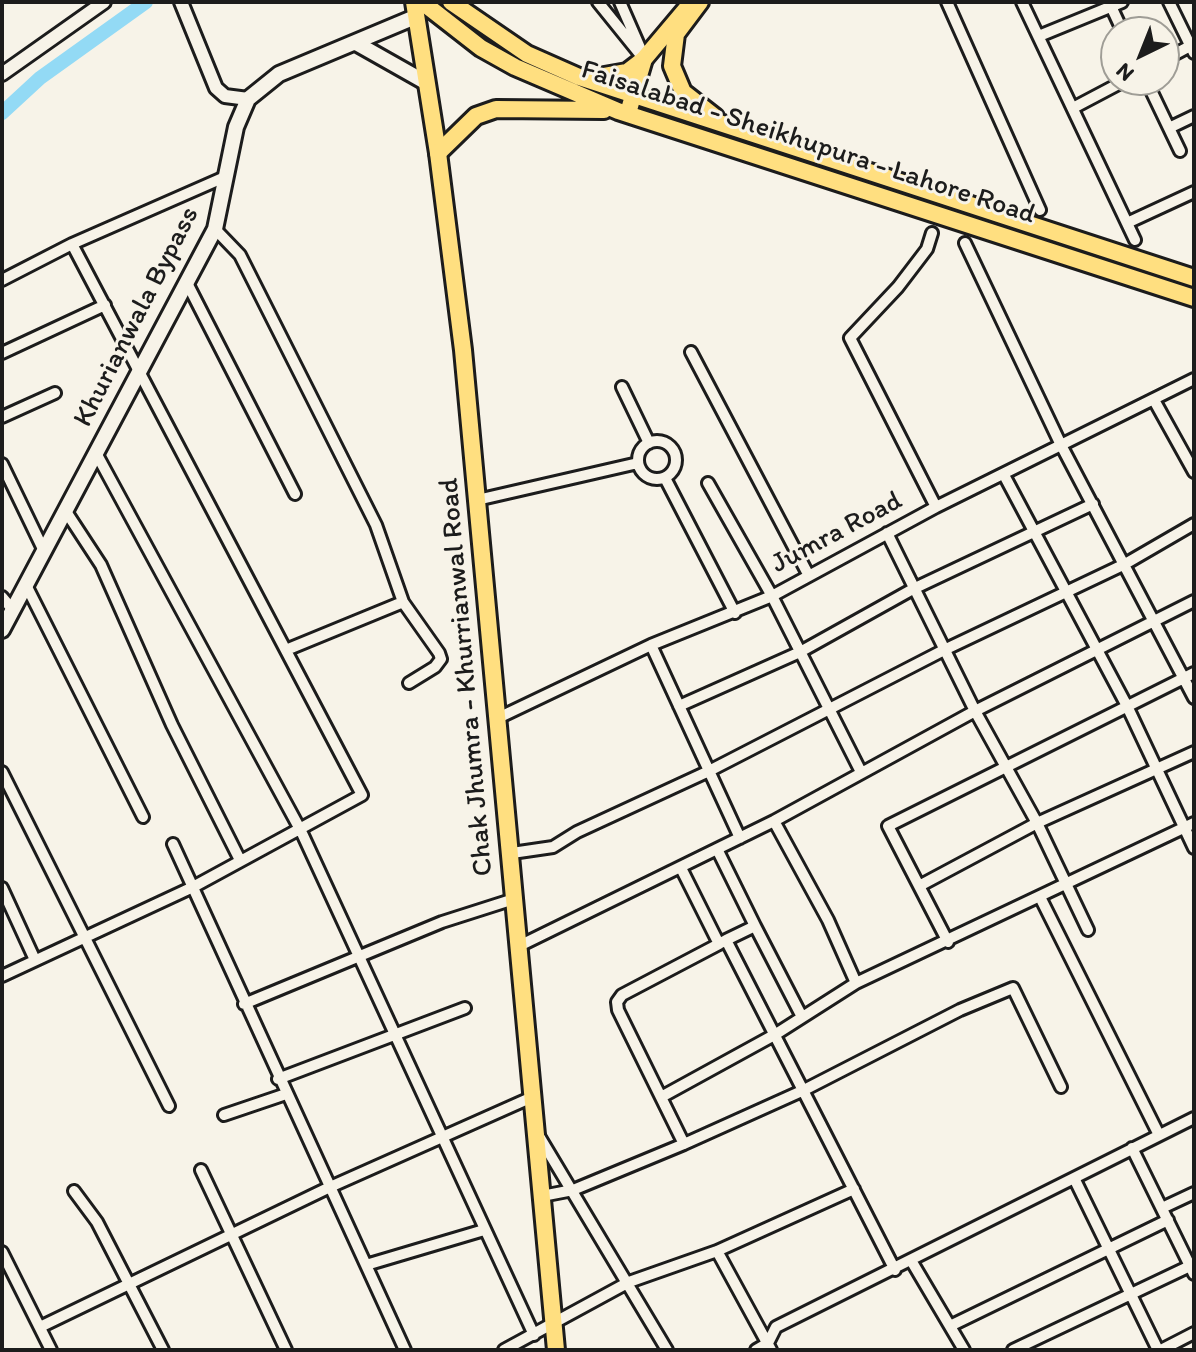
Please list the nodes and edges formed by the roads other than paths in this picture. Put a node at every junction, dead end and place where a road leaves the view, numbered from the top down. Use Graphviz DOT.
graph roads {
  1 [pos="104,2"];
  2 [pos="181,2"];
  3 [pos="451,2"];
  4 [pos="598,2"];
  5 [pos="620,2"];
  6 [pos="692,2"];
  7 [pos="700,2"];
  8 [pos="947,2"];
  9 [pos="1022,2"];
  10 [pos="1169,2"];
  11 [pos="1114,3"];
  12 [pos="417,7"];
  13 [pos="1039,36"];
  14 [pos="356,43"];
  15 [pos="1193,47"];
  16 [pos="644,59"];
  17 [pos="2,74"];
  18 [pos="579,77"];
  19 [pos="425,82"];
  20 [pos="1100,94"];
  21 [pos="633,96"];
  22 [pos="1154,96"];
  23 [pos="248,99"];
  24 [pos="1073,108"];
  25 [pos="623,112"];
  26 [pos="1194,116"];
  27 [pos="1169,128"];
  28 [pos="762,139"];
  29 [pos="1180,151"];
  30 [pos="438,153"];
  31 [pos="229,176"];
  32 [pos="1194,192"];
  33 [pos="1040,210"];
  34 [pos="1127,223"];
  35 [pos="215,229"];
  36 [pos="932,233"];
  37 [pos="1135,240"];
  38 [pos="965,243"];
  39 [pos="72,244"];
  40 [pos="1194,278"];
  41 [pos="2,280"];
  42 [pos="187,283"];
  43 [pos="1194,298"];
  44 [pos="105,305"];
  45 [pos="691,352"];
  46 [pos="2,353"];
  47 [pos="140,371"];
  48 [pos="1194,379"];
  49 [pos="622,387"];
  50 [pos="55,393"];
  51 [pos="1154,400"];
  52 [pos="2,417"];
  53 [pos="649,443"];
  54 [pos="1061,445"];
  55 [pos="96,453"];
  56 [pos="638,463"];
  57 [pos="2,464"];
  58 [pos="1194,472"];
  59 [pos="1004,475"];
  60 [pos="665,478"];
  61 [pos="708,483"];
  62 [pos="295,494"];
  63 [pos="477,500"];
  64 [pos="1093,504"];
  65 [pos="936,507"];
  66 [pos="65,510"];
  67 [pos="1194,524"];
  68 [pos="1035,530"];
  69 [pos="887,533"];
  70 [pos="44,551"];
  71 [pos="1125,564"];
  72 [pos="809,576"];
  73 [pos="26,585"];
  74 [pos="913,589"];
  75 [pos="1067,589"];
  76 [pos="772,596"];
  77 [pos="2,597"];
  78 [pos="1194,601"];
  79 [pos="403,602"];
  80 [pos="13,610"];
  81 [pos="735,613"];
  82 [pos="1154,622"];
  83 [pos="2,630"];
  84 [pos="651,645"];
  85 [pos="286,650"];
  86 [pos="944,650"];
  87 [pos="1096,651"];
  88 [pos="800,652"];
  89 [pos="1189,676"];
  90 [pos="409,683"];
  91 [pos="1194,698"];
  92 [pos="679,706"];
  93 [pos="1127,706"];
  94 [pos="829,709"];
  95 [pos="975,711"];
  96 [pos="498,718"];
  97 [pos="1194,752"];
  98 [pos="1006,765"];
  99 [pos="1157,769"];
  100 [pos="709,771"];
  101 [pos="2,772"];
  102 [pos="861,772"];
  103 [pos="143,817"];
  104 [pos="774,821"];
  105 [pos="1037,823"];
  106 [pos="1189,825"];
  107 [pos="301,831"];
  108 [pos="740,838"];
  109 [pos="173,844"];
  110 [pos="1194,848"];
  111 [pos="717,849"];
  112 [pos="512,853"];
  113 [pos="240,860"];
  114 [pos="681,868"];
  115 [pos="1064,882"];
  116 [pos="921,885"];
  117 [pos="193,887"];
  118 [pos="2,888"];
  119 [pos="1040,897"];
  120 [pos="514,899"];
  121 [pos="755,926"];
  122 [pos="1088,930"];
  123 [pos="83,936"];
  124 [pos="722,942"];
  125 [pos="948,942"];
  126 [pos="517,947"];
  127 [pos="361,955"];
  128 [pos="35,960"];
  129 [pos="2,976"];
  130 [pos="856,983"];
  131 [pos="244,1004"];
  132 [pos="465,1008"];
  133 [pos="801,1015"];
  134 [pos="776,1034"];
  135 [pos="394,1036"];
  136 [pos="278,1079"];
  137 [pos="1061,1087"];
  138 [pos="804,1090"];
  139 [pos="286,1094"];
  140 [pos="663,1096"];
  141 [pos="530,1098"];
  142 [pos="169,1106"];
  143 [pos="224,1115"];
  144 [pos="1194,1118"];
  145 [pos="535,1130"];
  146 [pos="1159,1135"];
  147 [pos="440,1136"];
  148 [pos="684,1144"];
  149 [pos="1132,1148"];
  150 [pos="201,1170"];
  151 [pos="1074,1178"];
  152 [pos="330,1187"];
  153 [pos="854,1189"];
  154 [pos="573,1190"];
  155 [pos="74,1191"];
  156 [pos="1194,1193"];
  157 [pos="542,1196"];
  158 [pos="1162,1208"];
  159 [pos="1168,1220"];
  160 [pos="484,1230"];
  161 [pos="230,1234"];
  162 [pos="1110,1247"];
  163 [pos="717,1251"];
  164 [pos="2,1252"];
  165 [pos="912,1262"];
  166 [pos="366,1265"];
  167 [pos="1192,1265"];
  168 [pos="895,1270"];
  169 [pos="629,1282"];
  170 [pos="131,1286"];
  171 [pos="1132,1296"];
  172 [pos="554,1324"];
  173 [pos="950,1326"];
  174 [pos="40,1327"];
  175 [pos="1194,1333"];
  176 [pos="534,1335"];
  177 [pos="770,1347"];
  178 [pos="51,1350"];
  179 [pos="163,1350"];
  180 [pos="286,1350"];
  181 [pos="405,1350"];
  182 [pos="504,1350"];
  183 [pos="556,1350"];
  184 [pos="667,1350"];
  185 [pos="756,1350"];
  186 [pos="964,1350"];
  187 [pos="1013,1350"];
  188 [pos="1160,1350"];
  1 -- 17 [label="street"];
  2 -- 23 [label="street"];
  3 -- 18 [label="main road, Faisalabad - Sheikhupura - Lahore Road"];
  4 -- 16 [label="street"];
  5 -- 16 [label="street"];
  6 -- 16 [label="main road"];
  7 -- 28 [label="main road"];
  8 -- 33 [label="street"];
  9 -- 13 [label="street"];
  10 -- 15 [label="street"];
  11 -- 13 [label="street"];
  12 -- 14 [label="main road"];
  12 -- 19 [label="main road, Chak Jhumra - Khurrianwal Road"];
  12 -- 25 [label="main road, Faisalabad - Sheikhupura - Lahore Road"];
  13 -- 24 [label="street"];
  14 -- 19 [label="main road"];
  14 -- 23 [label="main road"];
  16 -- 18 [label="main road"];
  16 -- 21 [label="main road"];
  18 -- 21 [label="main road, Faisalabad - Sheikhupura - Lahore Road"];
  19 -- 30 [label="main road, Chak Jhumra - Khurrianwal Road"];
  20 -- 24 [label="street"];
  21 -- 25 [label="main road"];
  21 -- 28 [label="main road, Faisalabad - Sheikhupura - Lahore Road"];
  22 -- 27 [label="street"];
  23 -- 31 [label="main road, Khurianwala Bypass"];
  24 -- 34 [label="street"];
  25 -- 30 [label="main road"];
  25 -- 43 [label="main road, Faisalabad - Sheikhupura - Lahore Road"];
  26 -- 27 [label="street"];
  27 -- 29 [label="street"];
  28 -- 40 [label="main road, Faisalabad - Sheikhupura - Lahore Road"];
  30 -- 63 [label="main road, Chak Jhumra - Khurrianwal Road"];
  31 -- 35 [label="main road, Khurianwala Bypass"];
  31 -- 39 [label="street"];
  32 -- 34 [label="street"];
  34 -- 37 [label="street"];
  35 -- 42 [label="main road, Khurianwala Bypass"];
  35 -- 79 [label="street"];
  36 -- 65 [label="street"];
  38 -- 54 [label="street"];
  39 -- 41 [label="street"];
  39 -- 44 [label="street"];
  42 -- 47 [label="main road, Khurianwala Bypass"];
  42 -- 62 [label="street"];
  44 -- 46 [label="street"];
  44 -- 47 [label="street"];
  45 -- 72 [label="street"];
  47 -- 55 [label="main road, Khurianwala Bypass"];
  47 -- 85 [label="street"];
  48 -- 51 [label="street, Jumra Road"];
  49 -- 53 [label="street"];
  50 -- 52 [label="street"];
  51 -- 54 [label="street, Jumra Road"];
  51 -- 58 [label="street"];
  53 -- 56 [label="street"];
  53 -- 60 [label="street"];
  54 -- 59 [label="street, Jumra Road"];
  54 -- 64 [label="street"];
  55 -- 66 [label="main road, Khurianwala Bypass"];
  55 -- 107 [label="street"];
  56 -- 60 [label="street"];
  56 -- 63 [label="street"];
  57 -- 70 [label="street"];
  59 -- 65 [label="street, Jumra Road"];
  59 -- 68 [label="street"];
  60 -- 81 [label="street"];
  61 -- 76 [label="street"];
  63 -- 96 [label="main road, Chak Jhumra - Khurrianwal Road"];
  64 -- 68 [label="street"];
  64 -- 71 [label="street"];
  65 -- 69 [label="street, Jumra Road"];
  66 -- 70 [label="main road, Khurianwala Bypass"];
  66 -- 113 [label="street"];
  67 -- 71 [label="street"];
  68 -- 74 [label="street"];
  68 -- 75 [label="street"];
  69 -- 72 [label="street, Jumra Road"];
  69 -- 74 [label="street"];
  70 -- 73 [label="main road, Khurianwala Bypass"];
  71 -- 75 [label="street"];
  71 -- 82 [label="street"];
  72 -- 76 [label="street, Jumra Road"];
  73 -- 80 [label="main road, Khurianwala Bypass"];
  73 -- 103 [label="street"];
  74 -- 86 [label="street"];
  74 -- 88 [label="street"];
  75 -- 86 [label="street"];
  75 -- 87 [label="street"];
  76 -- 81 [label="street, Jumra Road"];
  76 -- 88 [label="street"];
  77 -- 80 [label="street"];
  78 -- 82 [label="street"];
  79 -- 85 [label="street"];
  79 -- 90 [label="street"];
  80 -- 83 [label="main road, Khurianwala Bypass"];
  81 -- 84 [label="street, Jumra Road"];
  82 -- 87 [label="street"];
  82 -- 89 [label="street"];
  84 -- 92 [label="street"];
  84 -- 96 [label="street, Jumra Road"];
  85 -- 107 [label="street"];
  86 -- 94 [label="street"];
  86 -- 95 [label="street"];
  87 -- 93 [label="street"];
  87 -- 95 [label="street"];
  88 -- 92 [label="street"];
  88 -- 94 [label="street"];
  89 -- 91 [label="street"];
  89 -- 93 [label="street"];
  92 -- 100 [label="street"];
  93 -- 98 [label="street"];
  93 -- 99 [label="street"];
  94 -- 100 [label="street"];
  94 -- 102 [label="street"];
  95 -- 98 [label="street"];
  95 -- 102 [label="street"];
  96 -- 112 [label="main road, Chak Jhumra - Khurrianwal Road"];
  97 -- 99 [label="street"];
  98 -- 105 [label="street"];
  98 -- 116 [label="street"];
  99 -- 105 [label="street"];
  99 -- 106 [label="street"];
  100 -- 108 [label="street"];
  100 -- 112 [label="street"];
  101 -- 123 [label="street"];
  102 -- 104 [label="street"];
  104 -- 108 [label="street"];
  104 -- 130 [label="street"];
  105 -- 115 [label="street"];
  105 -- 116 [label="street"];
  106 -- 110 [label="street"];
  106 -- 115 [label="street"];
  107 -- 113 [label="street"];
  107 -- 127 [label="street"];
  108 -- 111 [label="street"];
  109 -- 117 [label="street"];
  111 -- 114 [label="street"];
  111 -- 121 [label="street"];
  112 -- 120 [label="main road, Chak Jhumra - Khurrianwal Road"];
  113 -- 117 [label="street"];
  114 -- 124 [label="street"];
  114 -- 126 [label="street"];
  115 -- 119 [label="street"];
  115 -- 122 [label="street"];
  116 -- 125 [label="street"];
  117 -- 123 [label="street"];
  117 -- 131 [label="street"];
  118 -- 128 [label="street"];
  119 -- 125 [label="street"];
  119 -- 146 [label="street"];
  120 -- 126 [label="main road, Chak Jhumra - Khurrianwal Road"];
  120 -- 127 [label="street"];
  121 -- 124 [label="street"];
  121 -- 133 [label="street"];
  123 -- 128 [label="street"];
  123 -- 142 [label="street"];
  124 -- 134 [label="street"];
  124 -- 140 [label="street"];
  125 -- 130 [label="street"];
  126 -- 141 [label="main road, Chak Jhumra - Khurrianwal Road"];
  127 -- 131 [label="street"];
  127 -- 135 [label="street"];
  128 -- 129 [label="street"];
  130 -- 133 [label="street"];
  131 -- 136 [label="street"];
  132 -- 135 [label="street"];
  133 -- 134 [label="street"];
  134 -- 138 [label="street"];
  134 -- 140 [label="street"];
  135 -- 136 [label="street"];
  135 -- 147 [label="street"];
  136 -- 139 [label="street"];
  137 -- 138 [label="street"];
  138 -- 148 [label="street"];
  138 -- 153 [label="street"];
  139 -- 143 [label="street"];
  139 -- 152 [label="street"];
  140 -- 148 [label="street"];
  141 -- 145 [label="main road, Chak Jhumra - Khurrianwal Road"];
  141 -- 147 [label="street"];
  144 -- 146 [label="street"];
  145 -- 154 [label="street"];
  145 -- 157 [label="main road, Chak Jhumra - Khurrianwal Road"];
  146 -- 149 [label="street"];
  147 -- 152 [label="street"];
  147 -- 160 [label="street"];
  148 -- 154 [label="street"];
  149 -- 151 [label="street"];
  149 -- 158 [label="street"];
  150 -- 161 [label="street"];
  151 -- 162 [label="street"];
  151 -- 165 [label="street"];
  152 -- 161 [label="street"];
  152 -- 166 [label="street"];
  153 -- 163 [label="street"];
  153 -- 168 [label="street"];
  154 -- 157 [label="street"];
  154 -- 169 [label="street"];
  155 -- 170 [label="street"];
  156 -- 158 [label="street"];
  157 -- 172 [label="main road, Chak Jhumra - Khurrianwal Road"];
  158 -- 159 [label="street"];
  159 -- 162 [label="street"];
  159 -- 167 [label="street"];
  160 -- 166 [label="street"];
  160 -- 176 [label="street"];
  161 -- 170 [label="street"];
  161 -- 180 [label="street"];
  162 -- 171 [label="street"];
  162 -- 173 [label="street"];
  163 -- 169 [label="street"];
  163 -- 177 [label="street"];
  164 -- 174 [label="street"];
  165 -- 168 [label="street"];
  165 -- 173 [label="street"];
  166 -- 181 [label="street"];
  167 -- 171 [label="street"];
  168 -- 177 [label="street"];
  169 -- 172 [label="street"];
  169 -- 184 [label="street"];
  170 -- 174 [label="street"];
  170 -- 179 [label="street"];
  171 -- 187 [label="street"];
  171 -- 188 [label="street"];
  172 -- 176 [label="street"];
  172 -- 183 [label="main road, Chak Jhumra - Khurrianwal Road"];
  173 -- 186 [label="street"];
  174 -- 178 [label="street"];
  175 -- 188 [label="street"];
  176 -- 182 [label="street"];
  177 -- 185 [label="street"];
}
